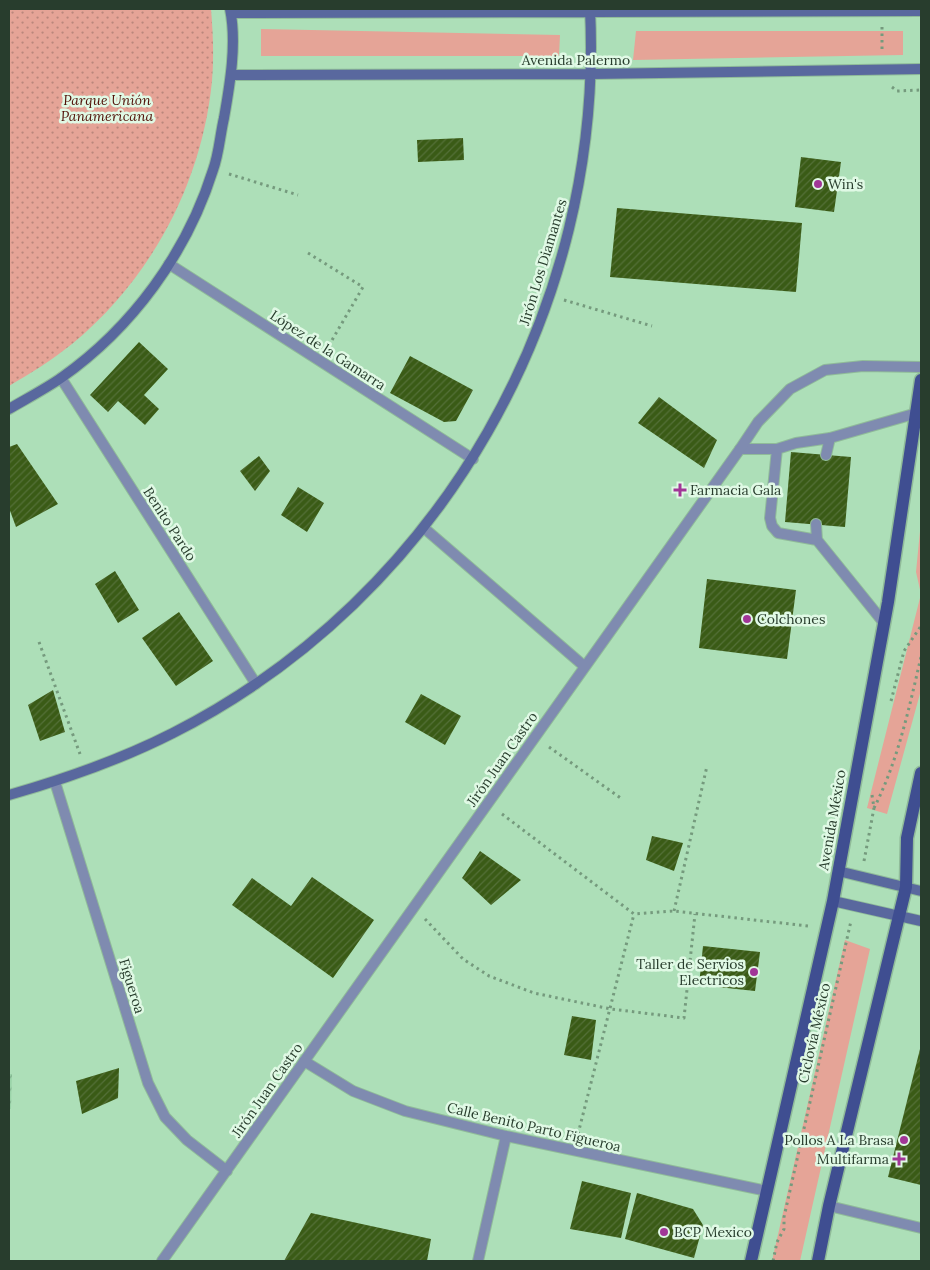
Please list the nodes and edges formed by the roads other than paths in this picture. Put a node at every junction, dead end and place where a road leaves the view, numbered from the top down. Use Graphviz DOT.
graph roads {
  1 [pos="231,11"];
  2 [pos="591,11"];
  3 [pos="921,11"];
  4 [pos="921,70"];
  5 [pos="591,74"];
  6 [pos="232,75"];
  7 [pos="169,264"];
  8 [pos="921,367"];
  9 [pos="61,378"];
  10 [pos="921,380"];
  11 [pos="9,409"];
  12 [pos="917,413"];
  13 [pos="830,438"];
  14 [pos="740,449"];
  15 [pos="778,449"];
  16 [pos="826,455"];
  17 [pos="473,459"];
  18 [pos="816,524"];
  19 [pos="424,528"];
  20 [pos="817,540"];
  21 [pos="884,623"];
  22 [pos="584,666"];
  23 [pos="256,684"];
  24 [pos="921,773"];
  25 [pos="55,782"];
  26 [pos="9,795"];
  27 [pos="838,871"];
  28 [pos="906,887"];
  29 [pos="921,890"];
  30 [pos="833,901"];
  31 [pos="899,916"];
  32 [pos="921,921"];
  33 [pos="304,1061"];
  34 [pos="506,1136"];
  35 [pos="227,1170"];
  36 [pos="767,1191"];
  37 [pos="829,1206"];
  38 [pos="921,1228"];
  39 [pos="162,1261"];
  40 [pos="478,1261"];
  41 [pos="751,1261"];
  42 [pos="818,1261"];
  1 -- 2 [label="street"];
  1 -- 6 [label="street"];
  2 -- 3 [label="street"];
  2 -- 5 [label="street, Jirón Los Diamantes"];
  4 -- 5 [label="street, Avenida Palermo"];
  5 -- 6 [label="street, Avenida Palermo"];
  5 -- 17 [label="street, Jirón Los Diamantes"];
  6 -- 7 [label="street"];
  7 -- 9 [label="street"];
  7 -- 17 [label="street, López de la Gamarra"];
  8 -- 14 [label="street, Jirón Juan Castro"];
  9 -- 11 [label="street"];
  9 -- 23 [label="street, Benito Pardo"];
  10 -- 12 [label="main road, Avenida México"];
  12 -- 13 [label="street"];
  12 -- 21 [label="main road, Avenida México"];
  13 -- 15 [label="street"];
  13 -- 16 [label="street"];
  14 -- 15 [label="street"];
  14 -- 22 [label="street, Jirón Juan Castro"];
  15 -- 20 [label="street"];
  17 -- 19 [label="street, Jirón Los Diamantes"];
  18 -- 20 [label="street"];
  19 -- 22 [label="street"];
  19 -- 23 [label="street, Jirón Los Diamantes"];
  20 -- 21 [label="street"];
  21 -- 27 [label="main road, Avenida México"];
  22 -- 33 [label="street, Jirón Juan Castro"];
  23 -- 25 [label="street, Jirón Los Diamantes"];
  24 -- 28 [label="main road"];
  25 -- 26 [label="street, Jirón Los Diamantes"];
  25 -- 35 [label="street, Figueroa"];
  27 -- 28 [label="street"];
  27 -- 30 [label="main road, Avenida México"];
  28 -- 29 [label="street"];
  28 -- 31 [label="main road"];
  30 -- 31 [label="street"];
  30 -- 36 [label="main road, Avenida México"];
  31 -- 32 [label="street"];
  31 -- 37 [label="main road"];
  33 -- 34 [label="street, Calle Benito Parto Figueroa"];
  33 -- 35 [label="street, Jirón Juan Castro"];
  34 -- 36 [label="street, Calle Benito Parto Figueroa"];
  34 -- 40 [label="street"];
  35 -- 39 [label="street, Jirón Juan Castro"];
  36 -- 41 [label="main road, Avenida México"];
  37 -- 38 [label="street"];
  37 -- 42 [label="main road"];
}
